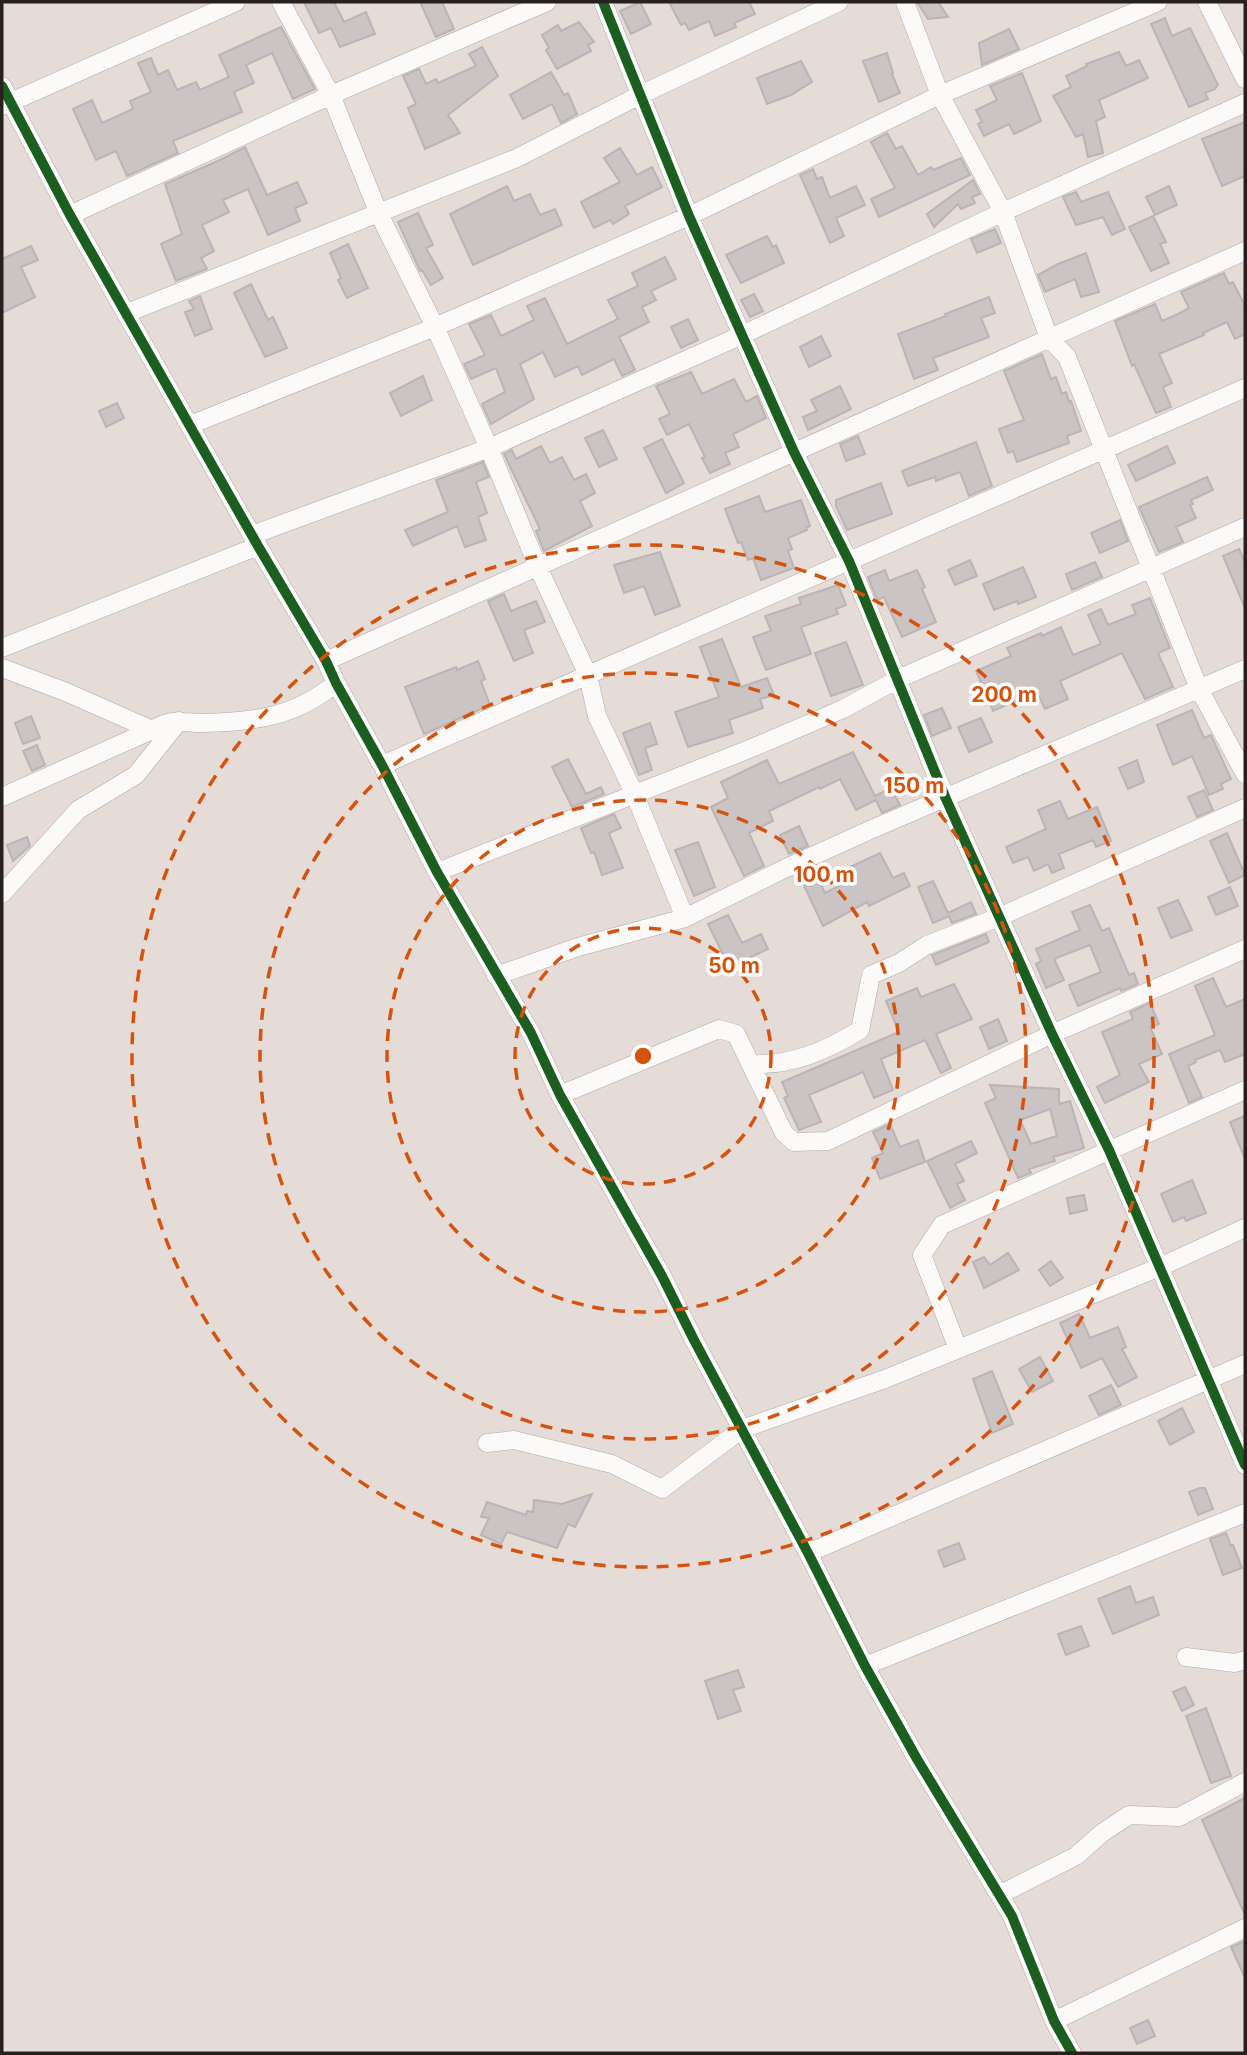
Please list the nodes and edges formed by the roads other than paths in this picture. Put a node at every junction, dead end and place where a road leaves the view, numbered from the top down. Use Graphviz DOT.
graph roads {
  1 [pos="236,2"];
  2 [pos="281,2"];
  3 [pos="547,2"];
  4 [pos="603,2"];
  5 [pos="839,2"];
  6 [pos="905,2"];
  7 [pos="1158,2"];
  8 [pos="1207,2"];
  9 [pos="1245,79"];
  10 [pos="2,86"];
  11 [pos="640,95"];
  12 [pos="331,96"];
  13 [pos="940,96"];
  14 [pos="1245,103"];
  15 [pos="6,104"];
  16 [pos="1003,212"];
  17 [pos="379,214"];
  18 [pos="70,215"];
  19 [pos="689,216"];
  20 [pos="1245,251"];
  21 [pos="127,313"];
  22 [pos="435,327"];
  23 [pos="742,335"];
  24 [pos="1049,338"];
  25 [pos="1245,388"];
  26 [pos="190,425"];
  27 [pos="489,447"];
  28 [pos="1103,450"];
  29 [pos="794,452"];
  30 [pos="1245,527"];
  31 [pos="255,541"];
  32 [pos="849,561"];
  33 [pos="538,566"];
  34 [pos="1150,569"];
  35 [pos="2,648"];
  36 [pos="326,661"];
  37 [pos="2,668"];
  38 [pos="1245,669"];
  39 [pos="588,675"];
  40 [pos="898,679"];
  41 [pos="336,684"];
  42 [pos="1199,689"];
  43 [pos="179,721"];
  44 [pos="152,730"];
  45 [pos="383,765"];
  46 [pos="1245,774"];
  47 [pos="635,795"];
  48 [pos="2,797"];
  49 [pos="946,799"];
  50 [pos="1245,808"];
  51 [pos="437,872"];
  52 [pos="2,894"];
  53 [pos="999,917"];
  54 [pos="685,918"];
  55 [pos="1245,949"];
  56 [pos="496,976"];
  57 [pos="1052,1034"];
  58 [pos="750,1064"];
  59 [pos="1245,1090"];
  60 [pos="560,1095"];
  61 [pos="1109,1150"];
  62 [pos="1245,1228"];
  63 [pos="1160,1267"];
  64 [pos="958,1349"];
  65 [pos="1245,1364"];
  66 [pos="1208,1381"];
  67 [pos="742,1429"];
  68 [pos="487,1443"];
  69 [pos="1245,1465"];
  70 [pos="1245,1513"];
  71 [pos="808,1553"];
  72 [pos="1186,1657"];
  73 [pos="1245,1660"];
  74 [pos="865,1666"];
  75 [pos="1245,1782"];
  76 [pos="999,1895"];
  77 [pos="1245,1928"];
  78 [pos="1054,2021"];
  79 [pos="1072,2053"];
  1 -- 15 [label="street"];
  2 -- 12 [label="street"];
  3 -- 12 [label="street"];
  4 -- 11 [label="street"];
  5 -- 11 [label="street"];
  6 -- 13 [label="street"];
  7 -- 13 [label="street"];
  8 -- 9 [label="street"];
  10 -- 15 [label="street"];
  11 -- 17 [label="street"];
  11 -- 19 [label="street"];
  12 -- 17 [label="street"];
  12 -- 18 [label="street"];
  13 -- 16 [label="street"];
  13 -- 19 [label="street"];
  14 -- 16 [label="street"];
  15 -- 18 [label="street"];
  16 -- 23 [label="street"];
  16 -- 24 [label="street"];
  17 -- 21 [label="street"];
  17 -- 22 [label="street"];
  18 -- 21 [label="street"];
  19 -- 22 [label="street"];
  19 -- 23 [label="street"];
  20 -- 24 [label="street"];
  21 -- 26 [label="street"];
  22 -- 26 [label="street"];
  22 -- 27 [label="street"];
  23 -- 27 [label="street"];
  23 -- 29 [label="street"];
  24 -- 28 [label="street"];
  24 -- 29 [label="street"];
  25 -- 28 [label="street"];
  26 -- 31 [label="street"];
  27 -- 31 [label="street"];
  27 -- 33 [label="street"];
  28 -- 32 [label="street"];
  28 -- 34 [label="street"];
  29 -- 32 [label="street"];
  29 -- 33 [label="street"];
  30 -- 34 [label="street"];
  31 -- 35 [label="street"];
  31 -- 36 [label="street"];
  32 -- 39 [label="street"];
  32 -- 40 [label="street"];
  33 -- 36 [label="street"];
  33 -- 39 [label="street"];
  34 -- 40 [label="street"];
  34 -- 42 [label="street"];
  36 -- 41 [label="street"];
  37 -- 44 [label="street"];
  38 -- 42 [label="street"];
  39 -- 45 [label="street"];
  39 -- 47 [label="street"];
  40 -- 47 [label="street"];
  40 -- 49 [label="street"];
  41 -- 43 [label="street"];
  41 -- 45 [label="street"];
  42 -- 46 [label="street"];
  42 -- 49 [label="street"];
  43 -- 44 [label="street"];
  43 -- 52 [label="street"];
  44 -- 48 [label="street"];
  45 -- 51 [label="street"];
  47 -- 51 [label="street"];
  47 -- 54 [label="street"];
  49 -- 53 [label="street"];
  49 -- 54 [label="street"];
  50 -- 53 [label="street"];
  51 -- 56 [label="street"];
  53 -- 57 [label="street"];
  53 -- 58 [label="street"];
  54 -- 56 [label="street"];
  55 -- 57 [label="street"];
  56 -- 60 [label="street"];
  57 -- 58 [label="street"];
  57 -- 61 [label="street"];
  58 -- 60 [label="street"];
  59 -- 61 [label="street"];
  60 -- 67 [label="street"];
  61 -- 63 [label="street"];
  61 -- 64 [label="street"];
  62 -- 63 [label="street"];
  63 -- 64 [label="street"];
  63 -- 66 [label="street"];
  64 -- 67 [label="street"];
  65 -- 66 [label="street"];
  66 -- 69 [label="street"];
  66 -- 71 [label="street"];
  67 -- 68 [label="street"];
  67 -- 71 [label="street"];
  70 -- 74 [label="street"];
  71 -- 74 [label="street"];
  72 -- 73 [label="street"];
  74 -- 76 [label="street"];
  75 -- 76 [label="street"];
  76 -- 78 [label="street"];
  77 -- 78 [label="street"];
  78 -- 79 [label="street"];
}
